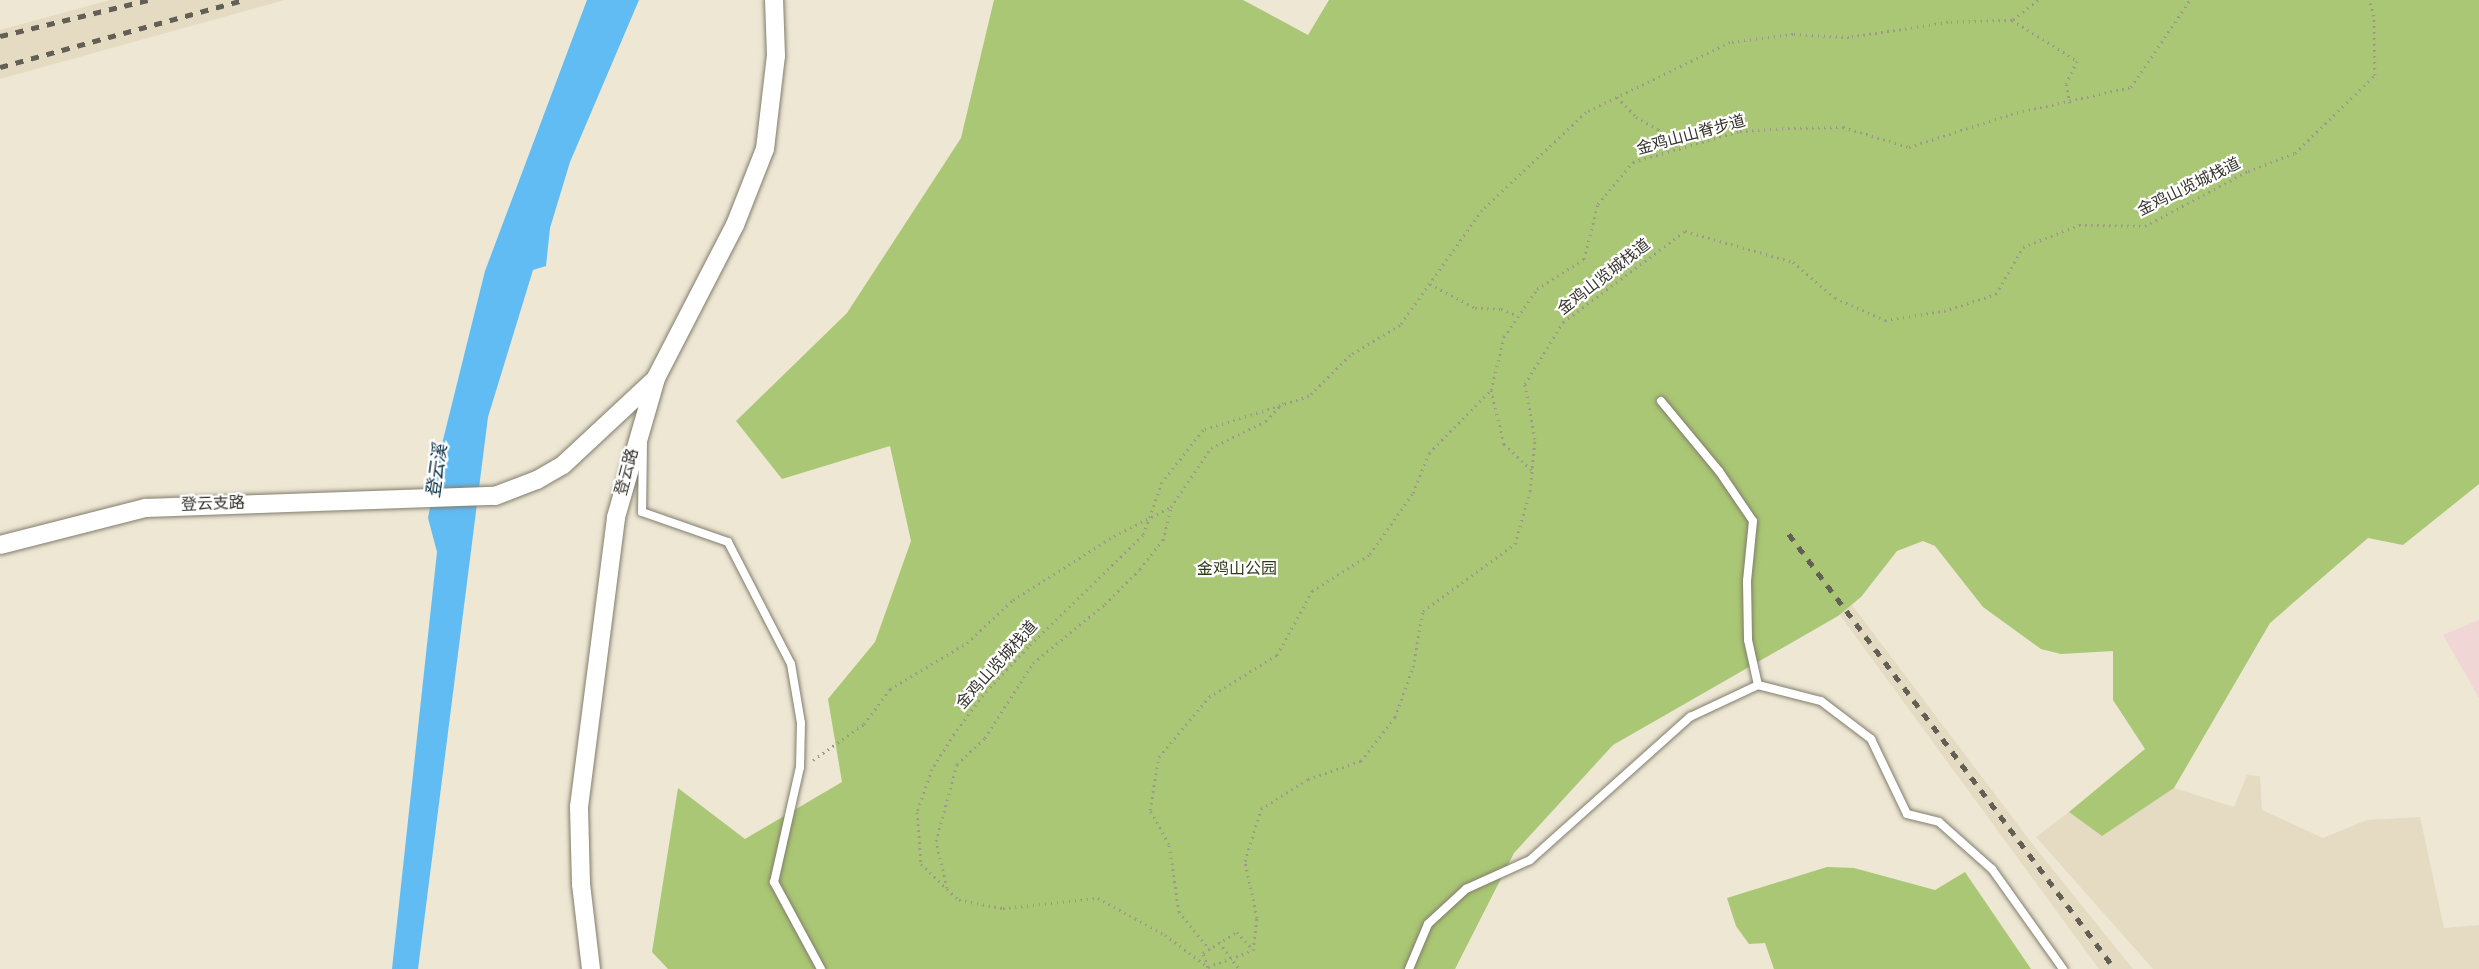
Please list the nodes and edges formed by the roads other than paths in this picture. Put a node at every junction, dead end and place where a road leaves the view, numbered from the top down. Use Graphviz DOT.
graph roads {
  1 [pos="774,0"];
  2 [pos="656,378"];
  3 [pos="1661,401"];
  4 [pos="641,422"];
  5 [pos="0,545"];
  6 [pos="1758,685"];
  7 [pos="591,969"];
  8 [pos="821,969"];
  9 [pos="1409,969"];
  10 [pos="2063,969"];
  1 -- 2 [label="street, 登云路"];
  2 -- 4 [label="street, 登云路"];
  2 -- 5 [label="street, 登云支路"];
  3 -- 6 [label="lane"];
  4 -- 7 [label="street, 登云路"];
  4 -- 8 [label="lane"];
  6 -- 9 [label="lane"];
  6 -- 10 [label="lane"];
}
